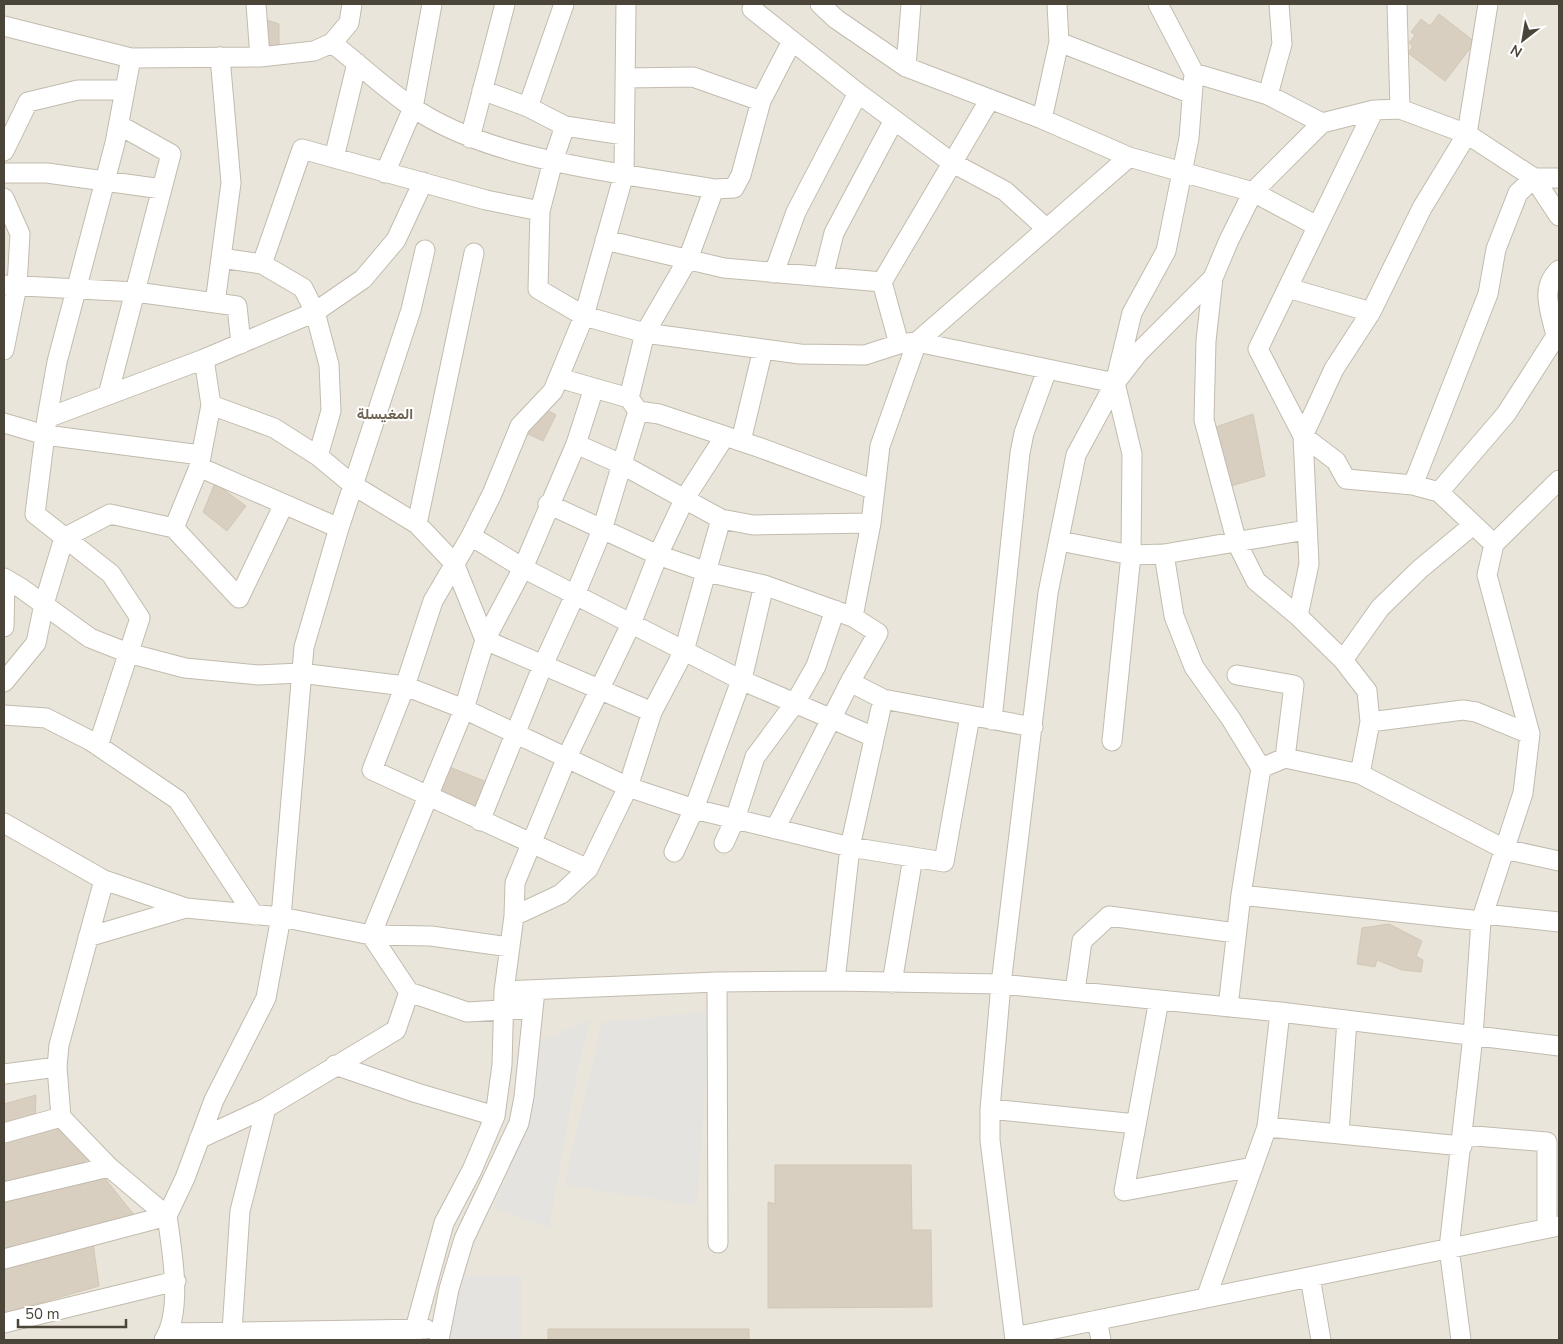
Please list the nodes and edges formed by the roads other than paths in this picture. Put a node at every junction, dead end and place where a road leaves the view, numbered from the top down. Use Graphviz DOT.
graph roads {
  1 [pos="256,4"];
  2 [pos="352,4"];
  3 [pos="432,4"];
  4 [pos="505,4"];
  5 [pos="564,4"];
  6 [pos="626,4"];
  7 [pos="820,4"];
  8 [pos="911,4"];
  9 [pos="1057,4"];
  10 [pos="1158,4"];
  11 [pos="1279,4"];
  12 [pos="1397,4"];
  13 [pos="1488,4"];
  14 [pos="752,9"];
  15 [pos="4,26"];
  16 [pos="792,41"];
  17 [pos="332,42"];
  18 [pos="1059,42"];
  19 [pos="220,57"];
  20 [pos="260,57"];
  21 [pos="131,58"];
  22 [pos="357,62"];
  23 [pos="906,67"];
  24 [pos="1194,73"];
  25 [pos="626,78"];
  26 [pos="125,90"];
  27 [pos="482,90"];
  28 [pos="858,94"];
  29 [pos="1192,94"];
  30 [pos="1268,95"];
  31 [pos="990,99"];
  32 [pos="761,101"];
  33 [pos="528,107"];
  34 [pos="412,108"];
  35 [pos="1400,109"];
  36 [pos="1374,110"];
  37 [pos="1042,119"];
  38 [pos="894,120"];
  39 [pos="1322,123"];
  40 [pos="119,125"];
  41 [pos="565,126"];
  42 [pos="1467,134"];
  43 [pos="624,135"];
  44 [pos="470,138"];
  45 [pos="4,150"];
  46 [pos="1129,157"];
  47 [pos="334,158"];
  48 [pos="552,162"];
  49 [pos="951,162"];
  50 [pos="4,173"];
  51 [pos="385,173"];
  52 [pos="624,174"];
  53 [pos="1182,174"];
  54 [pos="1534,178"];
  55 [pos="1559,178"];
  56 [pos="106,180"];
  57 [pos="423,182"];
  58 [pos="162,189"];
  59 [pos="714,189"];
  60 [pos="1253,192"];
  61 [pos="4,198"];
  62 [pos="540,211"];
  63 [pos="1559,216"];
  64 [pos="1317,226"];
  65 [pos="1047,229"];
  66 [pos="605,240"];
  67 [pos="425,250"];
  68 [pos="474,253"];
  69 [pos="221,258"];
  70 [pos="688,258"];
  71 [pos="262,264"];
  72 [pos="1559,270"];
  73 [pos="774,273"];
  74 [pos="823,277"];
  75 [pos="1213,278"];
  76 [pos="882,282"];
  77 [pos="10,286"];
  78 [pos="77,288"];
  79 [pos="1288,288"];
  80 [pos="136,292"];
  81 [pos="215,303"];
  82 [pos="314,312"];
  83 [pos="1371,312"];
  84 [pos="584,316"];
  85 [pos="645,334"];
  86 [pos="908,343"];
  87 [pos="241,344"];
  88 [pos="763,349"];
  89 [pos="4,350"];
  90 [pos="204,359"];
  91 [pos="1047,370"];
  92 [pos="559,378"];
  93 [pos="1115,383"];
  94 [pos="594,388"];
  95 [pos="108,396"];
  96 [pos="211,405"];
  97 [pos="634,405"];
  98 [pos="4,423"];
  99 [pos="46,427"];
  100 [pos="1303,436"];
  101 [pos="733,438"];
  102 [pos="576,444"];
  103 [pos="318,456"];
  104 [pos="200,461"];
  105 [pos="621,464"];
  106 [pos="1559,480"];
  107 [pos="353,485"];
  108 [pos="1413,485"];
  109 [pos="875,490"];
  110 [pos="1439,492"];
  111 [pos="685,498"];
  112 [pos="284,504"];
  113 [pos="548,504"];
  114 [pos="721,519"];
  115 [pos="871,523"];
  116 [pos="417,524"];
  117 [pos="1474,525"];
  118 [pos="174,528"];
  119 [pos="339,528"];
  120 [pos="602,530"];
  121 [pos="1306,530"];
  122 [pos="471,536"];
  123 [pos="64,538"];
  124 [pos="1060,541"];
  125 [pos="1237,543"];
  126 [pos="1494,544"];
  127 [pos="1164,554"];
  128 [pos="658,555"];
  129 [pos="1131,556"];
  130 [pos="454,563"];
  131 [pos="523,568"];
  132 [pos="707,572"];
  133 [pos="5,579"];
  134 [pos="764,586"];
  135 [pos="576,595"];
  136 [pos="44,604"];
  137 [pos="835,610"];
  138 [pos="1298,616"];
  139 [pos="853,617"];
  140 [pos="631,624"];
  141 [pos="4,627"];
  142 [pos="485,640"];
  143 [pos="684,651"];
  144 [pos="128,653"];
  145 [pos="1343,660"];
  146 [pos="543,665"];
  147 [pos="300,673"];
  148 [pos="1237,675"];
  149 [pos="741,680"];
  150 [pos="4,682"];
  151 [pos="850,682"];
  152 [pos="405,686"];
  153 [pos="600,690"];
  154 [pos="883,698"];
  155 [pos="795,702"];
  156 [pos="464,709"];
  157 [pos="652,712"];
  158 [pos="4,715"];
  159 [pos="970,716"];
  160 [pos="830,719"];
  161 [pos="992,720"];
  162 [pos="1370,722"];
  163 [pos="1033,727"];
  164 [pos="515,733"];
  165 [pos="1530,734"];
  166 [pos="874,737"];
  167 [pos="1112,741"];
  168 [pos="98,746"];
  169 [pos="567,756"];
  170 [pos="1285,758"];
  171 [pos="1261,768"];
  172 [pos="1360,774"];
  173 [pos="628,786"];
  174 [pos="428,796"];
  175 [pos="694,809"];
  176 [pos="735,819"];
  177 [pos="480,821"];
  178 [pos="4,823"];
  179 [pos="775,829"];
  180 [pos="724,843"];
  181 [pos="530,844"];
  182 [pos="850,847"];
  183 [pos="1504,849"];
  184 [pos="674,852"];
  185 [pos="912,857"];
  186 [pos="1559,861"];
  187 [pos="588,869"];
  188 [pos="104,880"];
  189 [pos="1241,895"];
  190 [pos="186,908"];
  191 [pos="254,915"];
  192 [pos="514,916"];
  193 [pos="281,917"];
  194 [pos="1482,918"];
  195 [pos="1559,922"];
  196 [pos="1236,933"];
  197 [pos="88,936"];
  198 [pos="371,936"];
  199 [pos="510,947"];
  200 [pos="835,981"];
  201 [pos="717,982"];
  202 [pos="892,983"];
  203 [pos="1001,984"];
  204 [pos="504,991"];
  205 [pos="1075,991"];
  206 [pos="410,992"];
  207 [pos="534,999"];
  208 [pos="1159,1000"];
  209 [pos="1228,1007"];
  210 [pos="504,1012"];
  211 [pos="1280,1012"];
  212 [pos="1347,1020"];
  213 [pos="1473,1036"];
  214 [pos="1559,1046"];
  215 [pos="335,1065"];
  216 [pos="56,1067"];
  217 [pos="4,1074"];
  218 [pos="266,1108"];
  219 [pos="990,1109"];
  220 [pos="495,1116"];
  221 [pos="61,1117"];
  222 [pos="1136,1124"];
  223 [pos="1267,1126"];
  224 [pos="4,1133"];
  225 [pos="1339,1134"];
  226 [pos="199,1140"];
  227 [pos="1462,1140"];
  228 [pos="109,1167"];
  229 [pos="1253,1167"];
  230 [pos="4,1192"];
  231 [pos="167,1216"];
  232 [pos="1553,1227"];
  233 [pos="718,1243"];
  234 [pos="1449,1248"];
  235 [pos="4,1259"];
  236 [pos="1310,1276"];
  237 [pos="176,1282"];
  238 [pos="1206,1298"];
  239 [pos="1097,1320"];
  240 [pos="4,1323"];
  241 [pos="232,1331"];
  242 [pos="414,1334"];
  243 [pos="439,1335"];
  244 [pos="166,1336"];
  245 [pos="1015,1339"];
  246 [pos="1101,1340"];
  247 [pos="1321,1340"];
  248 [pos="1461,1340"];
  1 -- 20 [label="street"];
  2 -- 17 [label="street"];
  3 -- 34 [label="street"];
  4 -- 27 [label="street"];
  5 -- 33 [label="street"];
  6 -- 25 [label="street"];
  7 -- 23 [label="street"];
  8 -- 23 [label="street"];
  9 -- 18 [label="street"];
  10 -- 24 [label="street"];
  11 -- 30 [label="street"];
  12 -- 35 [label="street"];
  13 -- 42 [label="street"];
  14 -- 16 [label="street"];
  15 -- 21 [label="street"];
  16 -- 28 [label="street"];
  16 -- 32 [label="street"];
  17 -- 20 [label="street"];
  17 -- 22 [label="street"];
  18 -- 29 [label="street"];
  18 -- 37 [label="street"];
  19 -- 20 [label="street"];
  19 -- 21 [label="street"];
  19 -- 69 [label="street"];
  21 -- 26 [label="street"];
  22 -- 34 [label="street"];
  22 -- 47 [label="street"];
  23 -- 31 [label="street"];
  24 -- 29 [label="street"];
  24 -- 30 [label="street"];
  25 -- 32 [label="street"];
  25 -- 43 [label="street"];
  26 -- 40 [label="street"];
  26 -- 45 [label="street"];
  27 -- 33 [label="street"];
  27 -- 44 [label="street"];
  28 -- 38 [label="street"];
  28 -- 73 [label="street"];
  29 -- 53 [label="street"];
  30 -- 39 [label="street"];
  31 -- 37 [label="street"];
  31 -- 49 [label="street"];
  32 -- 59 [label="street"];
  33 -- 41 [label="street"];
  34 -- 44 [label="street"];
  34 -- 51 [label="street"];
  35 -- 36 [label="street"];
  35 -- 42 [label="street"];
  36 -- 39 [label="street"];
  36 -- 64 [label="street"];
  37 -- 46 [label="street"];
  38 -- 49 [label="street"];
  38 -- 74 [label="street"];
  39 -- 60 [label="street"];
  40 -- 56 [label="street"];
  40 -- 58 [label="street"];
  41 -- 43 [label="street"];
  41 -- 48 [label="street"];
  42 -- 54 [label="street"];
  42 -- 83 [label="street"];
  43 -- 52 [label="street"];
  44 -- 48 [label="street"];
  46 -- 53 [label="street"];
  46 -- 65 [label="street"];
  47 -- 51 [label="street"];
  47 -- 71 [label="street"];
  48 -- 52 [label="street"];
  48 -- 62 [label="street"];
  49 -- 65 [label="street"];
  49 -- 76 [label="street"];
  50 -- 56 [label="street"];
  51 -- 57 [label="street"];
  52 -- 59 [label="street"];
  52 -- 66 [label="street"];
  53 -- 60 [label="street"];
  53 -- 93 [label="street"];
  54 -- 55 [label="street"];
  54 -- 63 [label="street"];
  54 -- 108 [label="street"];
  56 -- 58 [label="street"];
  56 -- 78 [label="street"];
  57 -- 62 [label="street"];
  57 -- 82 [label="street"];
  58 -- 80 [label="street"];
  59 -- 70 [label="street"];
  60 -- 64 [label="street"];
  60 -- 75 [label="street"];
  61 -- 77 [label="street"];
  62 -- 84 [label="street"];
  64 -- 79 [label="street"];
  65 -- 86 [label="street"];
  66 -- 70 [label="street"];
  66 -- 84 [label="street"];
  67 -- 107 [label="street"];
  68 -- 116 [label="street"];
  69 -- 71 [label="street"];
  69 -- 81 [label="street"];
  70 -- 73 [label="street"];
  70 -- 85 [label="street"];
  71 -- 82 [label="street"];
  72 -- 110 [label="street"];
  73 -- 74 [label="street"];
  74 -- 76 [label="street"];
  75 -- 93 [label="street"];
  75 -- 125 [label="street"];
  76 -- 86 [label="street"];
  77 -- 78 [label="street"];
  77 -- 89 [label="street"];
  78 -- 80 [label="street"];
  78 -- 99 [label="street"];
  79 -- 83 [label="street"];
  79 -- 100 [label="street"];
  80 -- 81 [label="street"];
  80 -- 95 [label="street"];
  81 -- 87 [label="street"];
  82 -- 87 [label="street"];
  82 -- 103 [label="street"];
  83 -- 100 [label="street"];
  84 -- 85 [label="street"];
  84 -- 92 [label="street"];
  85 -- 88 [label="street"];
  85 -- 97 [label="street"];
  86 -- 88 [label="street"];
  86 -- 91 [label="street"];
  86 -- 109 [label="street"];
  87 -- 90 [label="street"];
  88 -- 101 [label="street"];
  90 -- 95 [label="street"];
  90 -- 96 [label="street"];
  91 -- 93 [label="street"];
  91 -- 161 [label="street"];
  92 -- 94 [label="street"];
  92 -- 122 [label="street"];
  93 -- 124 [label="street"];
  93 -- 129 [label="street"];
  94 -- 97 [label="street"];
  94 -- 102 [label="street"];
  95 -- 99 [label="street"];
  96 -- 103 [label="street"];
  96 -- 104 [label="street"];
  97 -- 101 [label="street"];
  97 -- 105 [label="street"];
  98 -- 99 [label="street"];
  99 -- 104 [label="street"];
  99 -- 123 [label="street"];
  100 -- 108 [label="street"];
  100 -- 121 [label="street"];
  101 -- 109 [label="street"];
  101 -- 111 [label="street"];
  102 -- 105 [label="street"];
  102 -- 113 [label="street"];
  103 -- 107 [label="street"];
  104 -- 112 [label="street"];
  104 -- 118 [label="street"];
  105 -- 111 [label="street"];
  105 -- 120 [label="street"];
  106 -- 126 [label="street"];
  107 -- 116 [label="street"];
  107 -- 119 [label="street"];
  108 -- 110 [label="street"];
  109 -- 115 [label="street"];
  110 -- 117 [label="street"];
  111 -- 114 [label="street"];
  111 -- 128 [label="street"];
  112 -- 118 [label="street"];
  112 -- 119 [label="street"];
  113 -- 120 [label="street"];
  113 -- 131 [label="street"];
  114 -- 115 [label="street"];
  114 -- 132 [label="street"];
  115 -- 139 [label="street"];
  116 -- 130 [label="street"];
  117 -- 126 [label="street"];
  117 -- 145 [label="street"];
  118 -- 123 [label="street"];
  119 -- 147 [label="street"];
  120 -- 128 [label="street"];
  120 -- 135 [label="street"];
  121 -- 125 [label="street"];
  121 -- 138 [label="street"];
  122 -- 130 [label="street"];
  122 -- 131 [label="street"];
  123 -- 136 [label="street"];
  123 -- 144 [label="street"];
  124 -- 129 [label="street"];
  124 -- 163 [label="street"];
  125 -- 127 [label="street"];
  125 -- 138 [label="street"];
  126 -- 165 [label="street"];
  127 -- 129 [label="street"];
  127 -- 171 [label="street"];
  128 -- 132 [label="street"];
  128 -- 140 [label="street"];
  129 -- 167 [label="street"];
  130 -- 142 [label="street"];
  130 -- 152 [label="street"];
  131 -- 135 [label="street"];
  131 -- 142 [label="street"];
  132 -- 134 [label="street"];
  132 -- 143 [label="street"];
  133 -- 136 [label="street"];
  133 -- 141 [label="street"];
  134 -- 137 [label="street"];
  134 -- 149 [label="street"];
  135 -- 140 [label="street"];
  135 -- 146 [label="street"];
  136 -- 144 [label="street"];
  136 -- 150 [label="street"];
  137 -- 139 [label="street"];
  137 -- 155 [label="street"];
  138 -- 145 [label="street"];
  139 -- 151 [label="street"];
  140 -- 143 [label="street"];
  140 -- 153 [label="street"];
  142 -- 146 [label="street"];
  142 -- 156 [label="street"];
  143 -- 149 [label="street"];
  143 -- 157 [label="street"];
  144 -- 147 [label="street"];
  144 -- 168 [label="street"];
  145 -- 162 [label="street"];
  146 -- 153 [label="street"];
  146 -- 164 [label="street"];
  147 -- 152 [label="street"];
  147 -- 193 [label="street"];
  148 -- 170 [label="street"];
  149 -- 155 [label="street"];
  149 -- 175 [label="street"];
  151 -- 154 [label="street"];
  151 -- 160 [label="street"];
  152 -- 156 [label="street"];
  152 -- 174 [label="street"];
  153 -- 157 [label="street"];
  153 -- 169 [label="street"];
  154 -- 159 [label="street"];
  154 -- 166 [label="street"];
  155 -- 160 [label="street"];
  155 -- 176 [label="street"];
  156 -- 164 [label="street"];
  156 -- 174 [label="street"];
  157 -- 173 [label="street"];
  158 -- 168 [label="street"];
  159 -- 161 [label="street"];
  159 -- 185 [label="street"];
  160 -- 166 [label="street"];
  160 -- 179 [label="street"];
  161 -- 163 [label="street"];
  162 -- 165 [label="street"];
  162 -- 172 [label="street"];
  163 -- 203 [label="street"];
  164 -- 169 [label="street"];
  164 -- 177 [label="street"];
  165 -- 183 [label="street"];
  166 -- 182 [label="street"];
  168 -- 191 [label="street"];
  169 -- 173 [label="street"];
  169 -- 181 [label="street"];
  170 -- 171 [label="street"];
  170 -- 172 [label="street"];
  171 -- 189 [label="street"];
  172 -- 183 [label="street"];
  173 -- 175 [label="street"];
  173 -- 187 [label="street"];
  174 -- 177 [label="street"];
  174 -- 198 [label="street"];
  175 -- 176 [label="street"];
  175 -- 184 [label="street"];
  176 -- 179 [label="street"];
  176 -- 180 [label="street"];
  177 -- 181 [label="street"];
  178 -- 188 [label="street"];
  179 -- 182 [label="street"];
  181 -- 187 [label="street"];
  181 -- 192 [label="street"];
  182 -- 185 [label="street"];
  182 -- 200 [label="street"];
  183 -- 186 [label="street"];
  183 -- 194 [label="street"];
  185 -- 202 [label="street"];
  187 -- 192 [label="street"];
  188 -- 190 [label="street"];
  188 -- 197 [label="street"];
  189 -- 194 [label="street"];
  189 -- 196 [label="street"];
  190 -- 191 [label="street"];
  190 -- 197 [label="street"];
  191 -- 193 [label="street"];
  192 -- 199 [label="street"];
  193 -- 198 [label="street"];
  193 -- 226 [label="street"];
  194 -- 195 [label="street"];
  194 -- 213 [label="street"];
  196 -- 205 [label="street"];
  196 -- 209 [label="street"];
  197 -- 216 [label="street"];
  198 -- 199 [label="street"];
  198 -- 206 [label="street"];
  199 -- 204 [label="street"];
  200 -- 201 [label="street"];
  200 -- 202 [label="street"];
  201 -- 207 [label="street"];
  201 -- 233 [label="street"];
  202 -- 203 [label="street"];
  203 -- 205 [label="street"];
  203 -- 219 [label="street"];
  204 -- 207 [label="street"];
  204 -- 210 [label="street"];
  205 -- 208 [label="street"];
  206 -- 210 [label="street"];
  206 -- 215 [label="street"];
  207 -- 210 [label="street"];
  207 -- 243 [label="street"];
  208 -- 209 [label="street"];
  208 -- 222 [label="street"];
  209 -- 211 [label="street"];
  210 -- 220 [label="street"];
  211 -- 212 [label="street"];
  211 -- 223 [label="street"];
  212 -- 213 [label="street"];
  212 -- 225 [label="street"];
  213 -- 214 [label="street"];
  213 -- 227 [label="street"];
  215 -- 218 [label="street"];
  215 -- 220 [label="street"];
  216 -- 217 [label="street"];
  216 -- 221 [label="street"];
  218 -- 226 [label="street"];
  218 -- 241 [label="street"];
  219 -- 222 [label="street"];
  219 -- 245 [label="street"];
  220 -- 242 [label="street"];
  221 -- 224 [label="street"];
  221 -- 228 [label="street"];
  222 -- 229 [label="street"];
  223 -- 225 [label="street"];
  223 -- 229 [label="street"];
  225 -- 227 [label="street"];
  226 -- 231 [label="street"];
  227 -- 232 [label="street"];
  227 -- 234 [label="street"];
  228 -- 230 [label="street"];
  228 -- 231 [label="street"];
  229 -- 238 [label="street"];
  231 -- 235 [label="street"];
  231 -- 237 [label="street"];
  232 -- 234 [label="street"];
  234 -- 236 [label="street"];
  234 -- 248 [label="street"];
  236 -- 238 [label="street"];
  236 -- 247 [label="street"];
  237 -- 240 [label="street"];
  237 -- 244 [label="street"];
  238 -- 239 [label="street"];
  239 -- 245 [label="street"];
  239 -- 246 [label="street"];
  241 -- 242 [label="street"];
  241 -- 244 [label="street"];
  242 -- 243 [label="street"];
}
